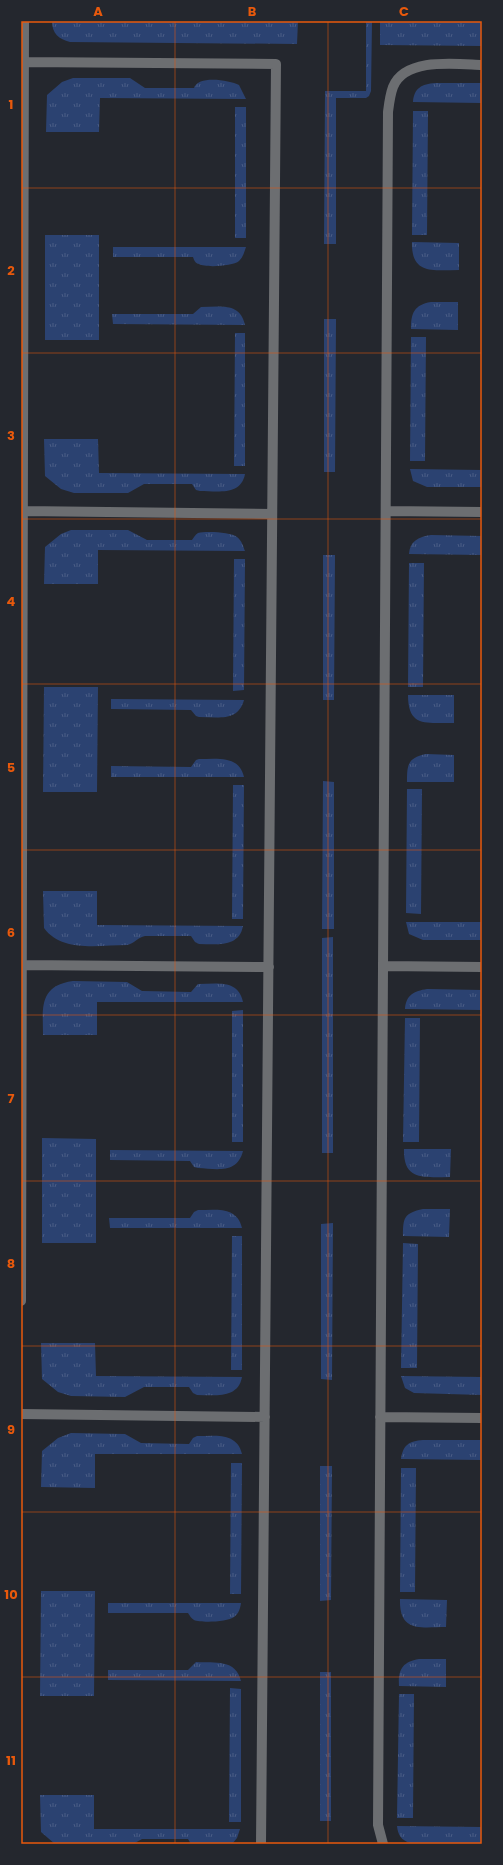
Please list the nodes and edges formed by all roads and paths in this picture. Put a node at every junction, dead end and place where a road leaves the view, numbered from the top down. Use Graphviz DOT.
graph roads {
  1 [pos="24,21"];
  2 [pos="24,62"];
  3 [pos="482,65"];
  4 [pos="23,511"];
  5 [pos="386,512"];
  6 [pos="482,512"];
  7 [pos="272,514"];
  8 [pos="22,965"];
  9 [pos="383,966"];
  10 [pos="269,967"];
  11 [pos="482,967"];
  12 [pos="21,1301"];
  13 [pos="21,1414"];
  14 [pos="265,1416"];
  15 [pos="380,1417"];
  16 [pos="482,1418"];
  17 [pos="261,1844"];
  18 [pos="383,1844"];
  1 -- 2 [label="lane"];
  2 -- 4 [label="lane"];
  2 -- 7 [label="lane"];
  3 -- 5 [label="lane"];
  4 -- 7 [label="lane"];
  4 -- 8 [label="lane"];
  5 -- 6 [label="lane"];
  5 -- 9 [label="lane"];
  7 -- 10 [label="lane"];
  8 -- 10 [label="lane"];
  8 -- 12 [label="lane"];
  9 -- 11 [label="lane"];
  9 -- 15 [label="lane"];
  10 -- 14 [label="lane"];
  13 -- 14 [label="lane"];
  14 -- 17 [label="lane"];
  15 -- 16 [label="lane"];
  15 -- 18 [label="lane"];
}
